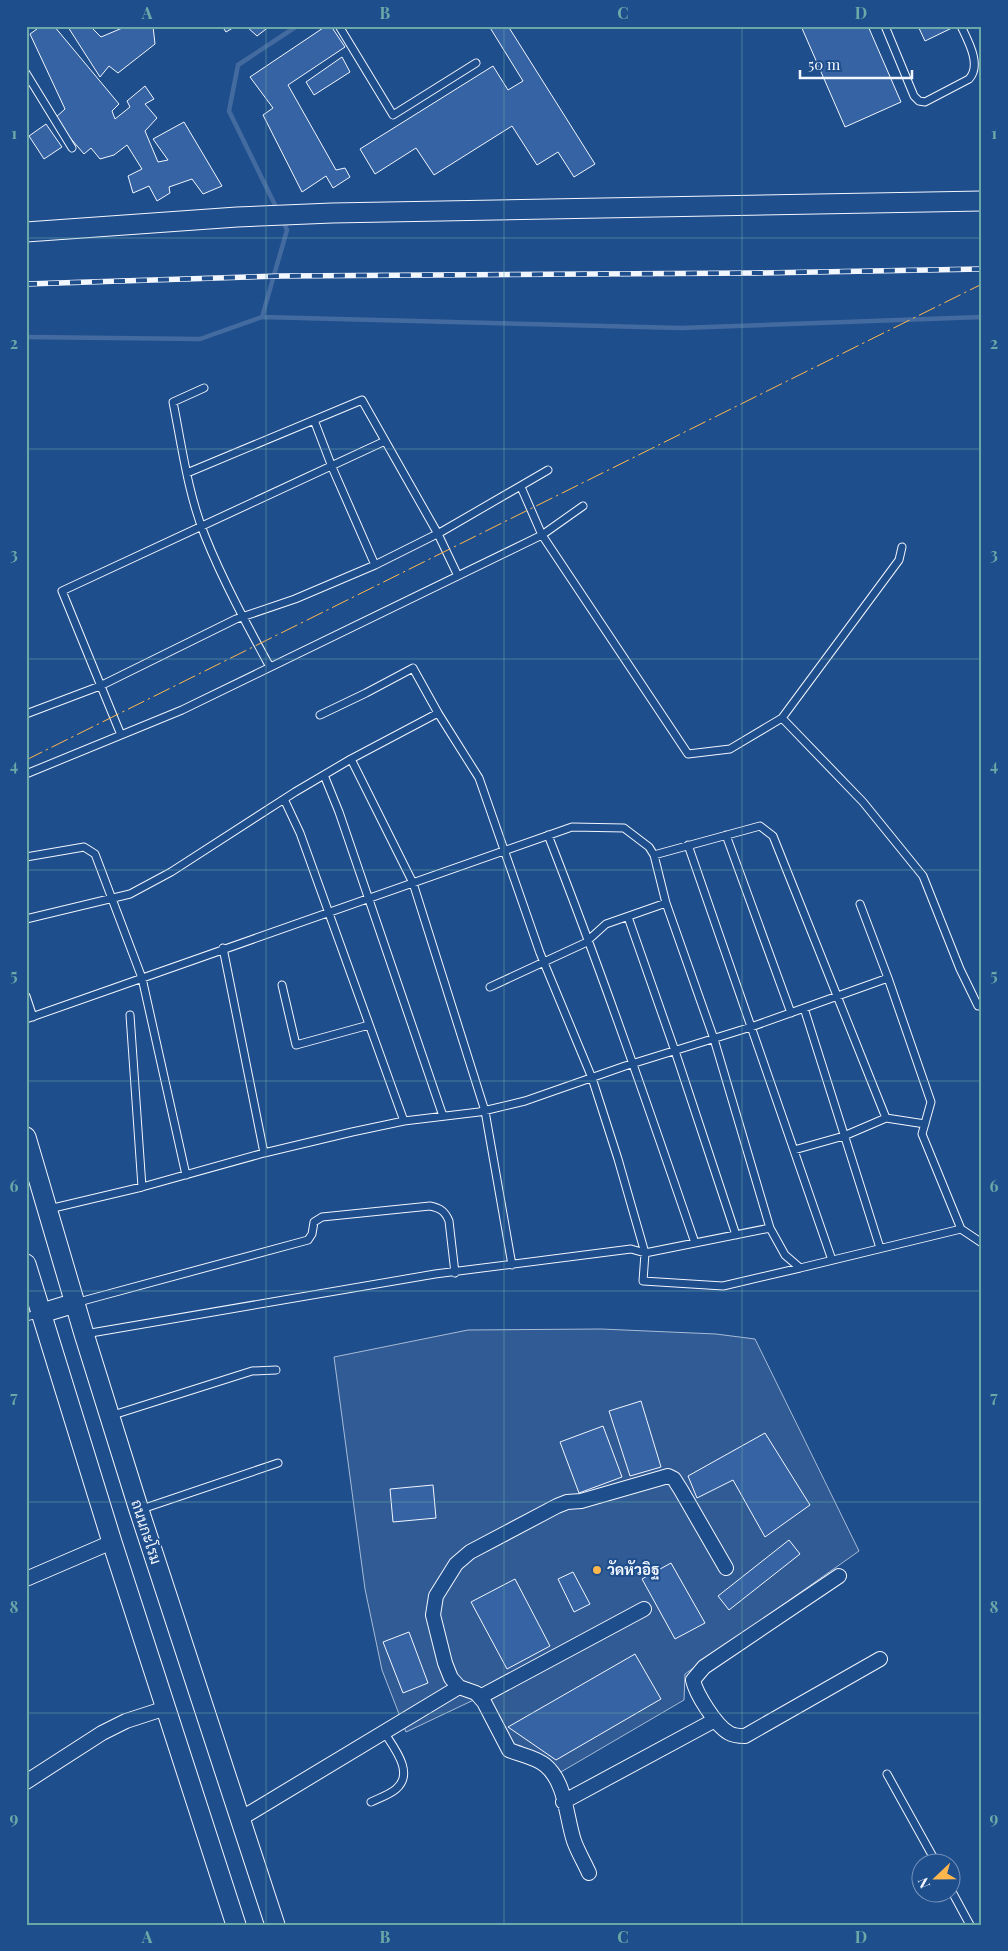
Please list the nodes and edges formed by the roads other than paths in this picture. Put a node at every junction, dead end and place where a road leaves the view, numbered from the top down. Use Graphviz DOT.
graph roads {
  1 [pos="340,26"];
  2 [pos="885,26"];
  3 [pos="961,26"];
  4 [pos="476,63"];
  5 [pos="26,73"];
  6 [pos="72,148"];
  7 [pos="982,201"];
  8 [pos="26,232"];
  9 [pos="204,388"];
  10 [pos="314,420"];
  11 [pos="385,441"];
  12 [pos="332,467"];
  13 [pos="548,470"];
  14 [pos="187,473"];
  15 [pos="521,487"];
  16 [pos="583,506"];
  17 [pos="202,527"];
  18 [pos="438,534"];
  19 [pos="542,535"];
  20 [pos="902,547"];
  21 [pos="375,565"];
  22 [pos="458,576"];
  23 [pos="242,617"];
  24 [pos="270,667"];
  25 [pos="100,686"];
  26 [pos="438,713"];
  27 [pos="26,714"];
  28 [pos="320,715"];
  29 [pos="782,718"];
  30 [pos="121,735"];
  31 [pos="351,759"];
  32 [pos="26,774"];
  33 [pos="324,775"];
  34 [pos="284,799"];
  35 [pos="548,835"];
  36 [pos="726,835"];
  37 [pos="688,845"];
  38 [pos="505,850"];
  39 [pos="654,855"];
  40 [pos="26,857"];
  41 [pos="413,883"];
  42 [pos="369,898"];
  43 [pos="113,899"];
  44 [pos="666,903"];
  45 [pos="860,904"];
  46 [pos="328,912"];
  47 [pos="628,917"];
  48 [pos="26,919"];
  49 [pos="589,940"];
  50 [pos="223,948"];
  51 [pos="544,962"];
  52 [pos="142,978"];
  53 [pos="888,978"];
  54 [pos="282,985"];
  55 [pos="490,987"];
  56 [pos="26,996"];
  57 [pos="836,996"];
  58 [pos="982,1006"];
  59 [pos="804,1008"];
  60 [pos="791,1013"];
  61 [pos="130,1015"];
  62 [pos="30,1018"];
  63 [pos="369,1025"];
  64 [pos="752,1027"];
  65 [pos="714,1039"];
  66 [pos="675,1051"];
  67 [pos="634,1064"];
  68 [pos="592,1078"];
  69 [pos="485,1110"];
  70 [pos="443,1116"];
  71 [pos="886,1118"];
  72 [pos="404,1121"];
  73 [pos="925,1124"];
  74 [pos="844,1136"];
  75 [pos="26,1138"];
  76 [pos="794,1150"];
  77 [pos="264,1153"];
  78 [pos="186,1175"];
  79 [pos="142,1187"];
  80 [pos="48,1210"];
  81 [pos="770,1228"];
  82 [pos="961,1229"];
  83 [pos="736,1235"];
  84 [pos="694,1243"];
  85 [pos="982,1243"];
  86 [pos="880,1248"];
  87 [pos="645,1253"];
  88 [pos="832,1260"];
  89 [pos="26,1264"];
  90 [pos="512,1265"];
  91 [pos="800,1268"];
  92 [pos="456,1273"];
  93 [pos="75,1303"];
  94 [pos="34,1315"];
  95 [pos="84,1334"];
  96 [pos="276,1370"];
  97 [pos="110,1416"];
  98 [pos="278,1463"];
  99 [pos="139,1510"];
  100 [pos="112,1542"];
  101 [pos="726,1568"];
  102 [pos="839,1576"];
  103 [pos="26,1579"];
  104 [pos="644,1608"];
  105 [pos="880,1659"];
  106 [pos="459,1687"];
  107 [pos="480,1697"];
  108 [pos="166,1708"];
  109 [pos="715,1720"];
  110 [pos="384,1732"];
  111 [pos="887,1774"];
  112 [pos="26,1782"];
  113 [pos="371,1802"];
  114 [pos="563,1802"];
  115 [pos="240,1819"];
  116 [pos="931,1854"];
  117 [pos="589,1873"];
  118 [pos="959,1904"];
  119 [pos="236,1925"];
  120 [pos="275,1925"];
  121 [pos="970,1925"];
  1 -- 4 [label="lane"];
  2 -- 3 [label="lane"];
  5 -- 6 [label="lane"];
  7 -- 8 [label="main road"];
  9 -- 14 [label="lane"];
  10 -- 11 [label="lane"];
  10 -- 12 [label="lane"];
  10 -- 14 [label="lane"];
  11 -- 12 [label="lane"];
  11 -- 18 [label="lane"];
  12 -- 17 [label="lane"];
  12 -- 21 [label="lane"];
  13 -- 15 [label="lane"];
  14 -- 17 [label="lane"];
  15 -- 18 [label="lane"];
  15 -- 19 [label="lane"];
  16 -- 19 [label="lane"];
  17 -- 23 [label="lane"];
  17 -- 25 [label="lane"];
  18 -- 21 [label="lane"];
  18 -- 22 [label="lane"];
  19 -- 22 [label="lane"];
  19 -- 29 [label="lane"];
  20 -- 29 [label="lane"];
  21 -- 23 [label="lane"];
  22 -- 24 [label="lane"];
  23 -- 24 [label="lane"];
  23 -- 25 [label="lane"];
  24 -- 30 [label="lane"];
  25 -- 27 [label="lane"];
  25 -- 30 [label="lane"];
  26 -- 28 [label="lane"];
  26 -- 31 [label="lane"];
  26 -- 38 [label="lane"];
  29 -- 58 [label="lane"];
  30 -- 32 [label="lane"];
  31 -- 33 [label="lane"];
  31 -- 41 [label="lane"];
  33 -- 34 [label="lane"];
  33 -- 42 [label="lane"];
  34 -- 43 [label="lane"];
  34 -- 46 [label="lane"];
  35 -- 38 [label="lane"];
  35 -- 39 [label="lane"];
  35 -- 49 [label="lane"];
  36 -- 37 [label="lane"];
  36 -- 57 [label="lane"];
  36 -- 60 [label="lane"];
  37 -- 39 [label="lane"];
  37 -- 64 [label="lane"];
  38 -- 41 [label="lane"];
  38 -- 51 [label="lane"];
  39 -- 44 [label="lane"];
  40 -- 43 [label="lane"];
  41 -- 42 [label="lane"];
  41 -- 69 [label="lane"];
  42 -- 46 [label="lane"];
  42 -- 70 [label="lane"];
  43 -- 48 [label="lane"];
  43 -- 52 [label="lane"];
  44 -- 47 [label="lane"];
  44 -- 65 [label="lane"];
  45 -- 53 [label="lane"];
  46 -- 50 [label="lane"];
  46 -- 63 [label="lane"];
  47 -- 49 [label="lane"];
  47 -- 66 [label="lane"];
  49 -- 51 [label="lane"];
  49 -- 67 [label="lane"];
  50 -- 52 [label="lane"];
  50 -- 77 [label="lane"];
  51 -- 55 [label="lane"];
  51 -- 68 [label="lane"];
  52 -- 62 [label="lane"];
  52 -- 78 [label="lane"];
  53 -- 57 [label="lane"];
  53 -- 73 [label="lane"];
  54 -- 63 [label="lane"];
  56 -- 62 [label="lane"];
  57 -- 59 [label="lane"];
  57 -- 71 [label="lane"];
  59 -- 60 [label="lane"];
  59 -- 74 [label="lane"];
  60 -- 64 [label="lane"];
  61 -- 79 [label="lane"];
  63 -- 72 [label="lane"];
  64 -- 65 [label="lane"];
  64 -- 76 [label="lane"];
  65 -- 66 [label="lane"];
  65 -- 81 [label="lane"];
  66 -- 67 [label="lane"];
  66 -- 83 [label="lane"];
  67 -- 68 [label="lane"];
  67 -- 84 [label="lane"];
  68 -- 69 [label="lane"];
  68 -- 87 [label="lane"];
  69 -- 70 [label="lane"];
  69 -- 90 [label="lane"];
  70 -- 72 [label="lane"];
  71 -- 73 [label="lane"];
  71 -- 74 [label="lane"];
  72 -- 77 [label="lane"];
  73 -- 82 [label="lane"];
  74 -- 76 [label="lane"];
  74 -- 86 [label="lane"];
  75 -- 80 [label="main road, ถนนกะโรม"];
  76 -- 88 [label="lane"];
  77 -- 78 [label="lane"];
  78 -- 79 [label="lane"];
  79 -- 80 [label="lane"];
  80 -- 93 [label="main road, ถนนกะโรม"];
  81 -- 83 [label="lane"];
  81 -- 91 [label="lane"];
  82 -- 85 [label="lane"];
  82 -- 86 [label="lane"];
  83 -- 84 [label="lane"];
  84 -- 87 [label="lane"];
  86 -- 88 [label="lane"];
  87 -- 90 [label="lane"];
  87 -- 91 [label="lane"];
  88 -- 91 [label="lane"];
  89 -- 94 [label="main road"];
  90 -- 92 [label="lane"];
  92 -- 93 [label="lane"];
  92 -- 95 [label="lane"];
  93 -- 94 [label="main road"];
  93 -- 95 [label="main road, ถนนกะโรม"];
  94 -- 100 [label="main road"];
  95 -- 97 [label="main road, ถนนกะโรม"];
  96 -- 97 [label="lane"];
  97 -- 99 [label="main road, ถนนกะโรม"];
  98 -- 99 [label="lane"];
  99 -- 115 [label="main road, ถนนกะโรม"];
  100 -- 103 [label="street"];
  100 -- 108 [label="main road"];
  101 -- 106 [label="street"];
  102 -- 109 [label="street"];
  104 -- 107 [label="street"];
  105 -- 109 [label="street"];
  106 -- 107 [label="street"];
  106 -- 110 [label="street"];
  107 -- 114 [label="street"];
  108 -- 112 [label="street"];
  108 -- 119 [label="main road"];
  109 -- 114 [label="street"];
  110 -- 113 [label="lane"];
  110 -- 115 [label="street"];
  111 -- 116 [label="lane"];
  114 -- 117 [label="street"];
  115 -- 120 [label="main road, ถนนกะโรม"];
  118 -- 121 [label="lane"];
}
